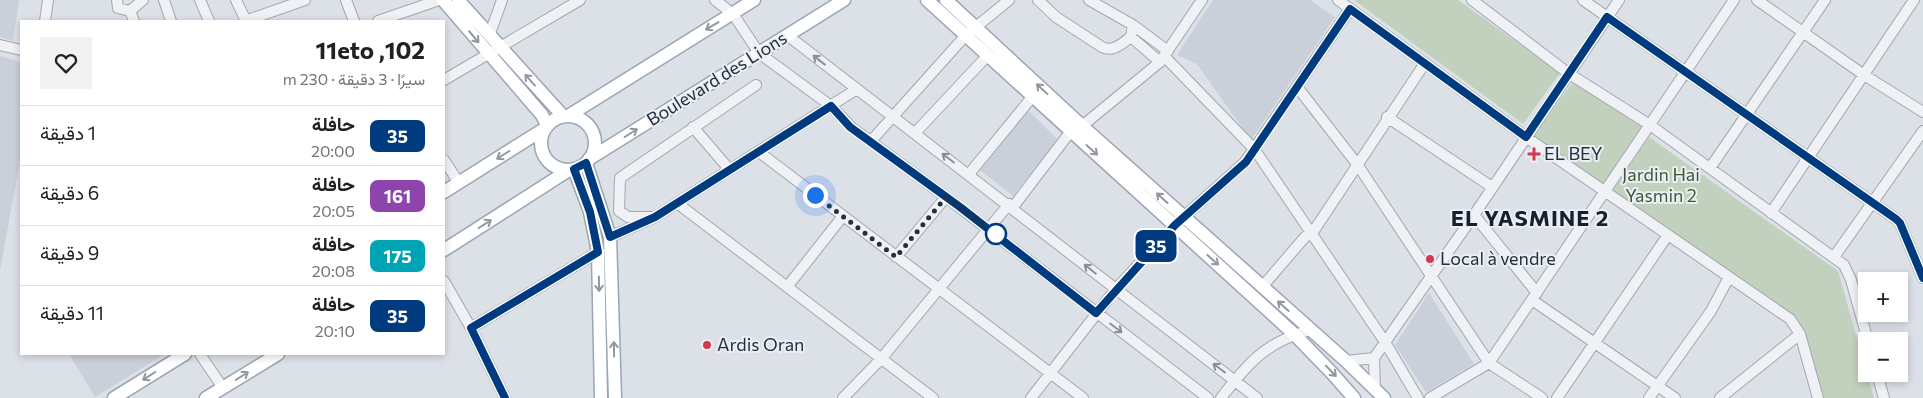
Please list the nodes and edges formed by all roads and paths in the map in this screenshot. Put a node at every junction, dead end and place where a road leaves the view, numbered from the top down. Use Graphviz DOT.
graph roads {
  1 [pos="48,0"];
  2 [pos="118,0"];
  3 [pos="143,0"];
  4 [pos="164,0"];
  5 [pos="200,0"];
  6 [pos="236,0"];
  7 [pos="305,0"];
  8 [pos="346,0"];
  9 [pos="441,0"];
  10 [pos="502,0"];
  11 [pos="580,0"];
  12 [pos="715,0"];
  13 [pos="754,0"];
  14 [pos="844,0"];
  15 [pos="927,0"];
  16 [pos="946,0"];
  17 [pos="1009,0"];
  18 [pos="1038,0"];
  19 [pos="1202,0"];
  20 [pos="1338,0"];
  21 [pos="1472,0"];
  22 [pos="1583,0"];
  23 [pos="1619,0"];
  24 [pos="1734,0"];
  25 [pos="1757,0"];
  26 [pos="1826,0"];
  27 [pos="1914,0"];
  28 [pos="1092,1"];
  29 [pos="463,2"];
  30 [pos="1350,9"];
  31 [pos="130,11"];
  32 [pos="733,14"];
  33 [pos="1607,17"];
  34 [pos="45,20"];
  35 [pos="134,20"];
  36 [pos="172,20"];
  37 [pos="209,20"];
  38 [pos="246,20"];
  39 [pos="249,20"];
  40 [pos="354,20"];
  41 [pos="381,20"];
  42 [pos="1134,25"];
  43 [pos="971,31"];
  44 [pos="1803,33"];
  45 [pos="787,35"];
  46 [pos="489,36"];
  47 [pos="1131,37"];
  48 [pos="0,45"];
  49 [pos="500,48"];
  50 [pos="20,50"];
  51 [pos="759,53"];
  52 [pos="488,54"];
  53 [pos="988,55"];
  54 [pos="1164,56"];
  55 [pos="1425,64"];
  56 [pos="1686,72"];
  57 [pos="1568,73"];
  58 [pos="1864,75"];
  59 [pos="445,79"];
  60 [pos="756,85"];
  61 [pos="1298,88"];
  62 [pos="857,89"];
  63 [pos="1033,96"];
  64 [pos="831,106"];
  65 [pos="1923,112"];
  66 [pos="565,116"];
  67 [pos="1747,116"];
  68 [pos="893,117"];
  69 [pos="1388,117"];
  70 [pos="1650,125"];
  71 [pos="546,127"];
  72 [pos="693,127"];
  73 [pos="1077,129"];
  74 [pos="1923,131"];
  75 [pos="915,133"];
  76 [pos="1526,137"];
  77 [pos="870,141"];
  78 [pos="1255,150"];
  79 [pos="759,152"];
  80 [pos="1808,158"];
  81 [pos="588,161"];
  82 [pos="445,162"];
  83 [pos="1357,164"];
  84 [pos="1710,168"];
  85 [pos="729,169"];
  86 [pos="572,170"];
  87 [pos="969,174"];
  88 [pos="458,183"];
  89 [pos="1492,188"];
  90 [pos="445,191"];
  91 [pos="1605,191"];
  92 [pos="946,197"];
  93 [pos="1873,202"];
  94 [pos="677,203"];
  95 [pos="1011,206"];
  96 [pos="1771,212"];
  97 [pos="1474,215"];
  98 [pos="843,216"];
  99 [pos="655,217"];
  100 [pos="1179,221"];
  101 [pos="988,228"];
  102 [pos="1313,232"];
  103 [pos="1668,235"];
  104 [pos="610,237"];
  105 [pos="445,249"];
  106 [pos="598,252"];
  107 [pos="1834,256"];
  108 [pos="896,257"];
  109 [pos="1431,275"];
  110 [pos="1729,277"];
  111 [pos="1923,278"];
  112 [pos="445,283"];
  113 [pos="787,287"];
  114 [pos="1262,287"];
  115 [pos="939,289"];
  116 [pos="1115,290"];
  117 [pos="1534,297"];
  118 [pos="1096,313"];
  119 [pos="471,328"];
  120 [pos="1310,330"];
  121 [pos="1865,332"];
  122 [pos="1294,334"];
  123 [pos="1800,334"];
  124 [pos="1385,342"];
  125 [pos="1594,343"];
  126 [pos="183,355"];
  127 [pos="201,355"];
  128 [pos="276,355"];
  129 [pos="1374,358"];
  130 [pos="882,359"];
  131 [pos="1346,361"];
  132 [pos="1489,363"];
  133 [pos="1050,374"];
  134 [pos="1234,380"];
  135 [pos="1879,382"];
  136 [pos="1658,386"];
  137 [pos="223,388"];
  138 [pos="1380,393"];
  139 [pos="114,398"];
  140 [pos="206,398"];
  141 [pos="505,398"];
  142 [pos="601,398"];
  143 [pos="615,398"];
  144 [pos="843,398"];
  145 [pos="934,398"];
  146 [pos="1031,398"];
  147 [pos="1082,398"];
  148 [pos="1208,398"];
  149 [pos="1221,398"];
  150 [pos="1257,398"];
  151 [pos="1354,398"];
  152 [pos="1418,398"];
  153 [pos="1430,398"];
  154 [pos="1542,398"];
  155 [pos="1557,398"];
  156 [pos="1649,398"];
  157 [pos="1676,398"];
  158 [pos="1720,398"];
  159 [pos="1818,398"];
  160 [pos="1884,398"];
  1 -- 34 [label="street"];
  2 -- 31 [label="street"];
  3 -- 31 [label="street"];
  4 -- 36 [label="street"];
  5 -- 37 [label="street"];
  6 -- 38 [label="street"];
  7 -- 39 [label="street"];
  8 -- 40 [label="street"];
  9 -- 41 [label="street"];
  9 -- 52 [label="main road, one-way"];
  10 -- 46 [label="street"];
  11 -- 49 [label="street"];
  12 -- 32 [label="street"];
  13 -- 32 [label="main road"];
  14 -- 45 [label="main road, Boulevard des Lions"];
  15 -- 43 [label="main road"];
  16 -- 43 [label="main road"];
  17 -- 43 [label="street"];
  18 -- 47 [label="street"];
  19 -- 54 [label="street"];
  20 -- 30 [label="street"];
  21 -- 57 [label="street"];
  22 -- 33 [label="street"];
  23 -- 33 [label="street"];
  24 -- 56 [label="street"];
  25 -- 44 [label="street"];
  26 -- 44 [label="street"];
  27 -- 58 [label="street"];
  28 -- 42 [label="street"];
  29 -- 46 [label="main road"];
  30 -- 55 [label="street"];
  30 -- 61 [label="street"];
  31 -- 35 [label="street"];
  32 -- 51 [label="street"];
  32 -- 66 [label="main road, one-way"];
  33 -- 56 [label="street"];
  33 -- 57 [label="street"];
  42 -- 47 [label="street"];
  42 -- 54 [label="street"];
  43 -- 53 [label="main road"];
  43 -- 68 [label="street"];
  73 -- 43 [label="main road, one-way"];
  44 -- 58 [label="street"];
  44 -- 67 [label="street"];
  45 -- 51 [label="main road, Boulevard des Lions"];
  62 -- 45 [label="street, one-way"];
  46 -- 49 [label="main road"];
  47 -- 54 [label="street"];
  48 -- 50 [label="street"];
  49 -- 52 [label="street"];
  66 -- 49 [label="main road, one-way"];
  51 -- 64 [label="street"];
  81 -- 51 [label="main road, Boulevard des Lions, one-way"];
  52 -- 59 [label="street"];
  52 -- 71 [label="main road"];
  53 -- 63 [label="main road"];
  53 -- 75 [label="street"];
  54 -- 73 [label="street"];
  54 -- 78 [label="street"];
  55 -- 69 [label="street"];
  55 -- 76 [label="street"];
  56 -- 67 [label="street"];
  56 -- 70 [label="street"];
  57 -- 70 [label="street"];
  57 -- 76 [label="street"];
  58 -- 65 [label="street"];
  58 -- 80 [label="street"];
  60 -- 72 [label="street"];
  61 -- 78 [label="street"];
  61 -- 83 [label="street"];
  62 -- 64 [label="street"];
  62 -- 68 [label="street"];
  63 -- 73 [label="main road"];
  63 -- 87 [label="street"];
  64 -- 77 [label="street"];
  64 -- 79 [label="street"];
  66 -- 71 [label="main road"];
  66 -- 81 [label="main road"];
  67 -- 80 [label="street"];
  67 -- 84 [label="street"];
  68 -- 75 [label="street"];
  68 -- 77 [label="street"];
  69 -- 83 [label="street"];
  69 -- 89 [label="street"];
  70 -- 84 [label="street"];
  70 -- 91 [label="street"];
  71 -- 86 [label="main road"];
  71 -- 88 [label="main road, one-way"];
  72 -- 85 [label="street"];
  72 -- 99 [label="street"];
  73 -- 95 [label="street"];
  73 -- 100 [label="main road"];
  74 -- 93 [label="street"];
  87 -- 75 [label="street, one-way"];
  76 -- 89 [label="street"];
  76 -- 91 [label="street"];
  77 -- 92 [label="street"];
  78 -- 100 [label="street"];
  78 -- 102 [label="street"];
  79 -- 85 [label="street"];
  79 -- 98 [label="street"];
  80 -- 93 [label="street"];
  80 -- 96 [label="street"];
  81 -- 86 [label="main road"];
  81 -- 104 [label="main road"];
  82 -- 88 [label="street"];
  83 -- 102 [label="street"];
  83 -- 109 [label="street"];
  84 -- 96 [label="street"];
  85 -- 94 [label="street"];
  105 -- 86 [label="main road, one-way"];
  86 -- 106 [label="main road"];
  87 -- 95 [label="street"];
  88 -- 90 [label="main road"];
  89 -- 97 [label="street"];
  91 -- 103 [label="street"];
  91 -- 117 [label="street"];
  92 -- 101 [label="street"];
  92 -- 108 [label="street"];
  93 -- 107 [label="street"];
  93 -- 111 [label="street"];
  94 -- 99 [label="street"];
  94 -- 113 [label="street"];
  95 -- 101 [label="street"];
  116 -- 95 [label="street, one-way"];
  96 -- 107 [label="street"];
  97 -- 109 [label="street"];
  97 -- 117 [label="street"];
  98 -- 108 [label="street"];
  98 -- 113 [label="street"];
  99 -- 104 [label="street"];
  100 -- 114 [label="main road"];
  100 -- 116 [label="street"];
  100 -- 122 [label="main road, one-way"];
  101 -- 115 [label="street"];
  101 -- 118 [label="street"];
  102 -- 114 [label="street"];
  102 -- 124 [label="street"];
  103 -- 110 [label="street"];
  103 -- 125 [label="street"];
  143 -- 104 [label="main road, one-way"];
  106 -- 119 [label="street"];
  106 -- 142 [label="main road, one-way"];
  107 -- 121 [label="street"];
  108 -- 115 [label="street"];
  109 -- 124 [label="street"];
  109 -- 132 [label="street"];
  110 -- 123 [label="street"];
  110 -- 136 [label="street"];
  112 -- 119 [label="street"];
  113 -- 130 [label="street"];
  120 -- 114 [label="main road, one-way"];
  115 -- 130 [label="street"];
  115 -- 133 [label="street"];
  116 -- 118 [label="street"];
  134 -- 116 [label="street, one-way"];
  117 -- 125 [label="street"];
  117 -- 132 [label="street"];
  118 -- 133 [label="street"];
  118 -- 148 [label="street, one-way"];
  119 -- 141 [label="street"];
  120 -- 122 [label="street"];
  120 -- 131 [label="main road"];
  122 -- 134 [label="street"];
  122 -- 151 [label="main road, one-way"];
  123 -- 158 [label="street"];
  123 -- 159 [label="street"];
  124 -- 129 [label="street"];
  124 -- 152 [label="street"];
  125 -- 136 [label="street"];
  125 -- 155 [label="street"];
  126 -- 139 [label="main road, one-way"];
  127 -- 137 [label="street"];
  137 -- 128 [label="main road, one-way"];
  129 -- 131 [label="street"];
  129 -- 138 [label="street"];
  130 -- 144 [label="street"];
  130 -- 145 [label="street"];
  131 -- 138 [label="main road"];
  132 -- 153 [label="street"];
  132 -- 154 [label="street"];
  133 -- 146 [label="street"];
  133 -- 147 [label="street"];
  134 -- 149 [label="street"];
  134 -- 150 [label="street"];
  135 -- 160 [label="street"];
  136 -- 156 [label="street"];
  136 -- 157 [label="street"];
  137 -- 140 [label="main road"];
}
